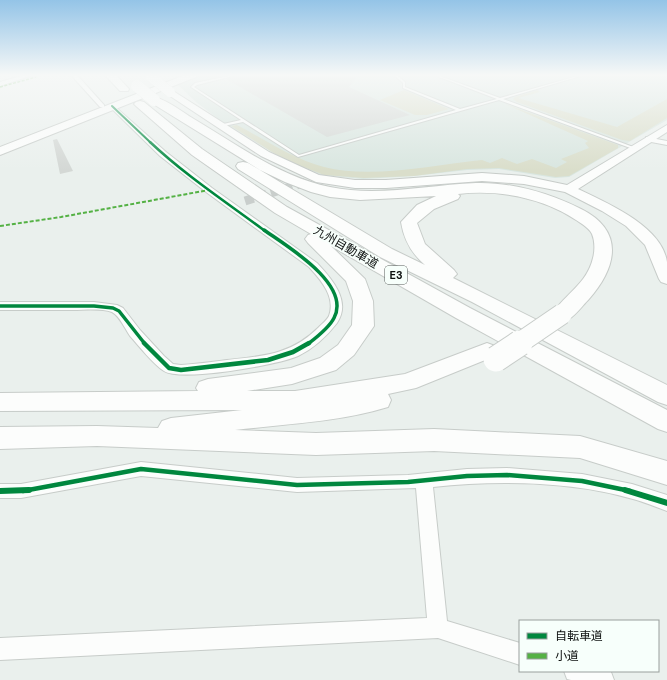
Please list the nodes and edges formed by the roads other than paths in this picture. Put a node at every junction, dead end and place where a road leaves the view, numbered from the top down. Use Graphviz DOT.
graph roads {
  1 [pos="105,107"];
  2 [pos="105,107"];
  3 [pos="108,107"];
  4 [pos="159,107"];
  5 [pos="165,107"];
  6 [pos="169,107"];
  7 [pos="178,107"];
  8 [pos="222,107"];
  9 [pos="451,107"];
  10 [pos="470,107"];
  11 [pos="523,107"];
  12 [pos="459,110"];
  13 [pos="243,120"];
  14 [pos="220,126"];
  15 [pos="667,128"];
  16 [pos="649,139"];
  17 [pos="667,143"];
  18 [pos="0,144"];
  19 [pos="634,148"];
  20 [pos="0,151"];
  21 [pos="569,189"];
  22 [pos="245,201"];
  23 [pos="232,206"];
  24 [pos="281,210"];
  25 [pos="667,279"];
  26 [pos="479,298"];
  27 [pos="0,306"];
  28 [pos="556,311"];
  29 [pos="491,355"];
  30 [pos="667,396"];
  31 [pos="108,401"];
  32 [pos="0,402"];
  33 [pos="667,422"];
  34 [pos="97,436"];
  35 [pos="0,438"];
  36 [pos="667,473"];
  37 [pos="424,480"];
  38 [pos="0,491"];
  39 [pos="667,503"];
  40 [pos="438,628"];
  41 [pos="0,649"];
  42 [pos="519,654"];
  43 [pos="578,672"];
  44 [pos="603,680"];
  1 -- 18 [label="main road"];
  2 -- 20 [label="main road"];
  3 -- 23 [label="street"];
  4 -- 24 [label="highway, 九州自動車道 / E3"];
  5 -- 26 [label="highway, 九州自動車道 / E3"];
  6 -- 28 [label="highway"];
  7 -- 14 [label="street"];
  8 -- 13 [label="lane"];
  9 -- 12 [label="lane"];
  10 -- 12 [label="lane"];
  11 -- 19 [label="lane"];
  12 -- 13 [label="lane"];
  13 -- 14 [label="lane"];
  14 -- 21 [label="street"];
  15 -- 16 [label="street"];
  16 -- 17 [label="street"];
  16 -- 19 [label="street"];
  19 -- 21 [label="street"];
  21 -- 25 [label="street"];
  22 -- 23 [label="street"];
  23 -- 27 [label="street"];
  24 -- 31 [label="highway"];
  24 -- 33 [label="highway, 九州自動車道 / E3"];
  26 -- 28 [label="highway"];
  26 -- 30 [label="highway, 九州自動車道 / E3"];
  28 -- 29 [label="highway, bridge"];
  29 -- 31 [label="highway"];
  29 -- 34 [label="highway"];
  31 -- 32 [label="highway"];
  34 -- 35 [label="highway"];
  34 -- 36 [label="highway"];
  37 -- 38 [label="street"];
  37 -- 39 [label="street"];
  37 -- 40 [label="street"];
  40 -- 41 [label="street"];
  40 -- 42 [label="street"];
  43 -- 44 [label="street"];
}
